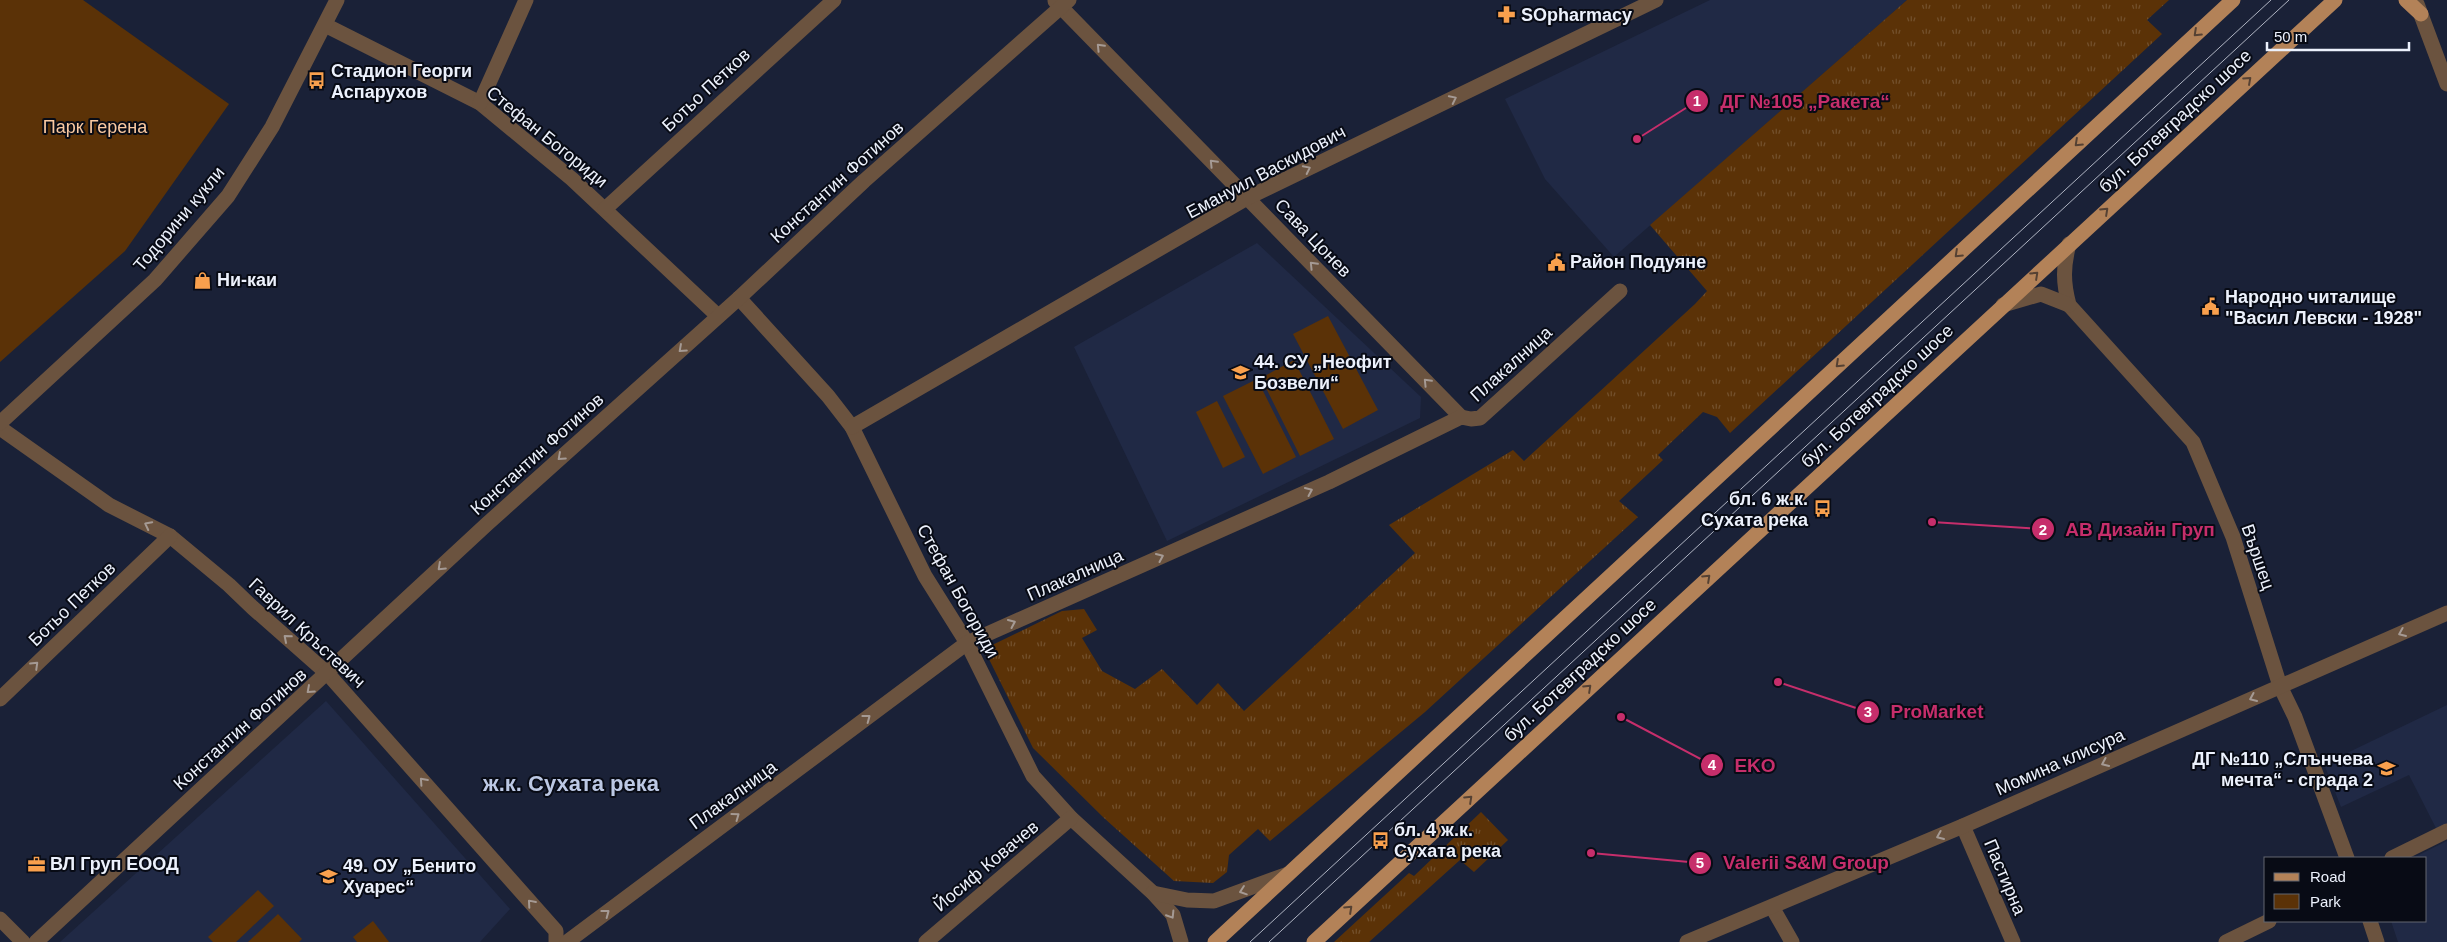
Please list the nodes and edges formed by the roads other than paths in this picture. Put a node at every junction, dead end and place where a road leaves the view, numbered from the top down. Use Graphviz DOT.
graph roads {
  1 [pos="338,0"];
  2 [pos="526,0"];
  3 [pos="834,0"];
  4 [pos="1656,0"];
  5 [pos="2233,0"];
  6 [pos="2406,0"];
  7 [pos="2415,0"];
  8 [pos="1062,2"];
  9 [pos="2334,2"];
  10 [pos="2421,14"];
  11 [pos="326,25"];
  12 [pos="2447,84"];
  13 [pos="480,103"];
  14 [pos="1248,198"];
  15 [pos="605,209"];
  16 [pos="2069,244"];
  17 [pos="1620,291"];
  18 [pos="739,298"];
  19 [pos="2069,305"];
  20 [pos="2002,306"];
  21 [pos="718,316"];
  22 [pos="1461,417"];
  23 [pos="0,423"];
  24 [pos="852,427"];
  25 [pos="0,428"];
  26 [pos="170,536"];
  27 [pos="2447,613"];
  28 [pos="967,643"];
  29 [pos="328,674"];
  30 [pos="2280,686"];
  31 [pos="0,699"];
  32 [pos="1071,818"];
  33 [pos="1963,826"];
  34 [pos="2447,831"];
  35 [pos="2347,857"];
  36 [pos="2394,857"];
  37 [pos="1288,874"];
  38 [pos="1153,893"];
  39 [pos="1772,907"];
  40 [pos="0,919"];
  41 [pos="2267,922"];
  42 [pos="2370,922"];
  43 [pos="23,942"];
  44 [pos="36,942"];
  45 [pos="556,942"];
  46 [pos="567,942"];
  47 [pos="926,942"];
  48 [pos="1181,942"];
  49 [pos="1215,942"];
  50 [pos="1314,942"];
  51 [pos="1687,942"];
  52 [pos="1792,942"];
  53 [pos="2013,942"];
  54 [pos="2226,942"];
  55 [pos="2378,942"];
  1 -- 11 [label="street, Тодорини кукли"];
  2 -- 13 [label="street"];
  3 -- 15 [label="street, Ботьо Петков"];
  14 -- 4 [label="street, Емануил Васкидович, one-way"];
  5 -- 37 [label="main road, one-way"];
  6 -- 10 [label="main road"];
  7 -- 10 [label="street"];
  14 -- 8 [label="street, Сава Цонев, one-way"];
  8 -- 18 [label="street, Константин Фотинов"];
  16 -- 9 [label="main road, бул. Ботевградско шосе, one-way"];
  10 -- 12 [label="street"];
  11 -- 13 [label="street, Стефан Богориди"];
  11 -- 23 [label="street, Тодорини кукли"];
  13 -- 15 [label="street, Стефан Богориди"];
  22 -- 14 [label="street, Сава Цонев, one-way"];
  14 -- 24 [label="street, Емануил Васкидович"];
  15 -- 21 [label="street, Стефан Богориди"];
  16 -- 19 [label="street"];
  20 -- 16 [label="main road, бул. Ботевградско шосе, one-way"];
  17 -- 22 [label="street, Плакалница"];
  18 -- 21 [label="street, Константин Фотинов"];
  18 -- 24 [label="street, Стефан Богориди"];
  19 -- 20 [label="street, Вършец"];
  19 -- 30 [label="street, Вършец"];
  50 -- 20 [label="main road, бул. Ботевградско шосе, one-way"];
  21 -- 29 [label="street, Константин Фотинов, one-way"];
  28 -- 22 [label="street, Плакалница, one-way"];
  24 -- 28 [label="street, Стефан Богориди"];
  26 -- 25 [label="street, Гаврил Кръстевич, one-way"];
  29 -- 26 [label="street, Гаврил Кръстевич, one-way"];
  31 -- 26 [label="street, Ботьо Петков, one-way"];
  27 -- 30 [label="street, Момина клисура, one-way"];
  28 -- 32 [label="street, Стефан Богориди"];
  46 -- 28 [label="street, Плакалница, one-way"];
  29 -- 44 [label="street, Константин Фотинов, one-way"];
  45 -- 29 [label="street, Гаврил Кръстевич, one-way"];
  30 -- 33 [label="street, Момина клисура, one-way"];
  30 -- 35 [label="street, Вършец"];
  32 -- 38 [label="street, Стефан Богориди"];
  32 -- 47 [label="street, Йосиф Ковачев"];
  33 -- 39 [label="street, Момина клисура, one-way"];
  33 -- 53 [label="street, Пастирна"];
  34 -- 36 [label="street"];
  37 -- 38 [label="street, one-way"];
  37 -- 49 [label="main road"];
  38 -- 48 [label="street, Стефан Богориди, one-way"];
  39 -- 51 [label="street, Момина клисура"];
  39 -- 52 [label="street"];
  40 -- 43 [label="street"];
  41 -- 54 [label="street"];
  42 -- 55 [label="street"];
}
